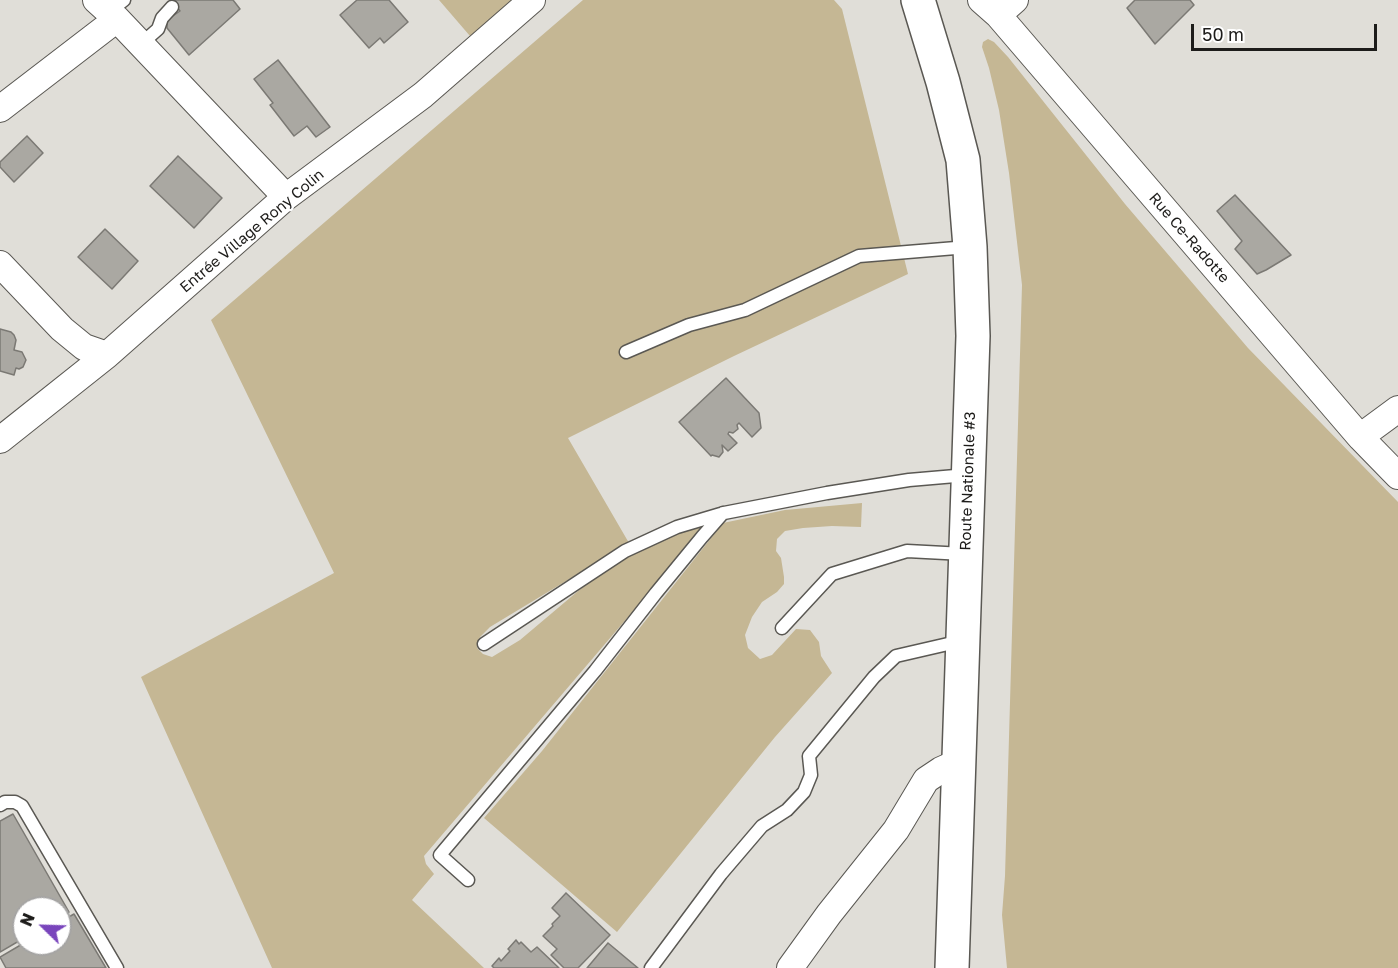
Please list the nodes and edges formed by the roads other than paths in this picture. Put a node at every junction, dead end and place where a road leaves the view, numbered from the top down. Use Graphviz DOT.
graph roads {
  1 [pos="532,0"];
  2 [pos="918,0"];
  3 [pos="998,5"];
  4 [pos="172,7"];
  5 [pos="112,8"];
  6 [pos="141,44"];
  7 [pos="0,109"];
  8 [pos="286,197"];
  9 [pos="970,247"];
  10 [pos="0,264"];
  11 [pos="626,352"];
  12 [pos="107,355"];
  13 [pos="1392,414"];
  14 [pos="1360,437"];
  15 [pos="0,440"];
  16 [pos="968,475"];
  17 [pos="1398,476"];
  18 [pos="724,513"];
  19 [pos="966,554"];
  20 [pos="782,628"];
  21 [pos="963,640"];
  22 [pos="484,644"];
  23 [pos="958,762"];
  24 [pos="0,805"];
  25 [pos="468,880"];
  26 [pos="117,968"];
  27 [pos="651,968"];
  28 [pos="790,968"];
  29 [pos="952,968"];
  1 -- 8 [label="street, Entrée Village Rony Colin"];
  2 -- 9 [label="main road, Route Nationale #3"];
  3 -- 14 [label="street, Rue Ce-Radotte"];
  4 -- 6 [label="lane"];
  5 -- 6 [label="street"];
  5 -- 7 [label="street"];
  6 -- 8 [label="street"];
  8 -- 12 [label="street, Entrée Village Rony Colin"];
  9 -- 11 [label="lane"];
  9 -- 16 [label="main road, Route Nationale #3"];
  10 -- 12 [label="street"];
  12 -- 15 [label="street, Entrée Village Rony Colin"];
  13 -- 14 [label="street"];
  14 -- 17 [label="street, Rue Ce-Radotte"];
  16 -- 18 [label="lane"];
  16 -- 19 [label="main road, Route Nationale #3"];
  18 -- 22 [label="lane"];
  18 -- 25 [label="lane"];
  19 -- 20 [label="lane"];
  19 -- 21 [label="main road, Route Nationale #3"];
  21 -- 23 [label="main road, Route Nationale #3"];
  21 -- 27 [label="lane"];
  23 -- 28 [label="street"];
  23 -- 29 [label="main road, Route Nationale #3"];
  24 -- 26 [label="lane"];
}
